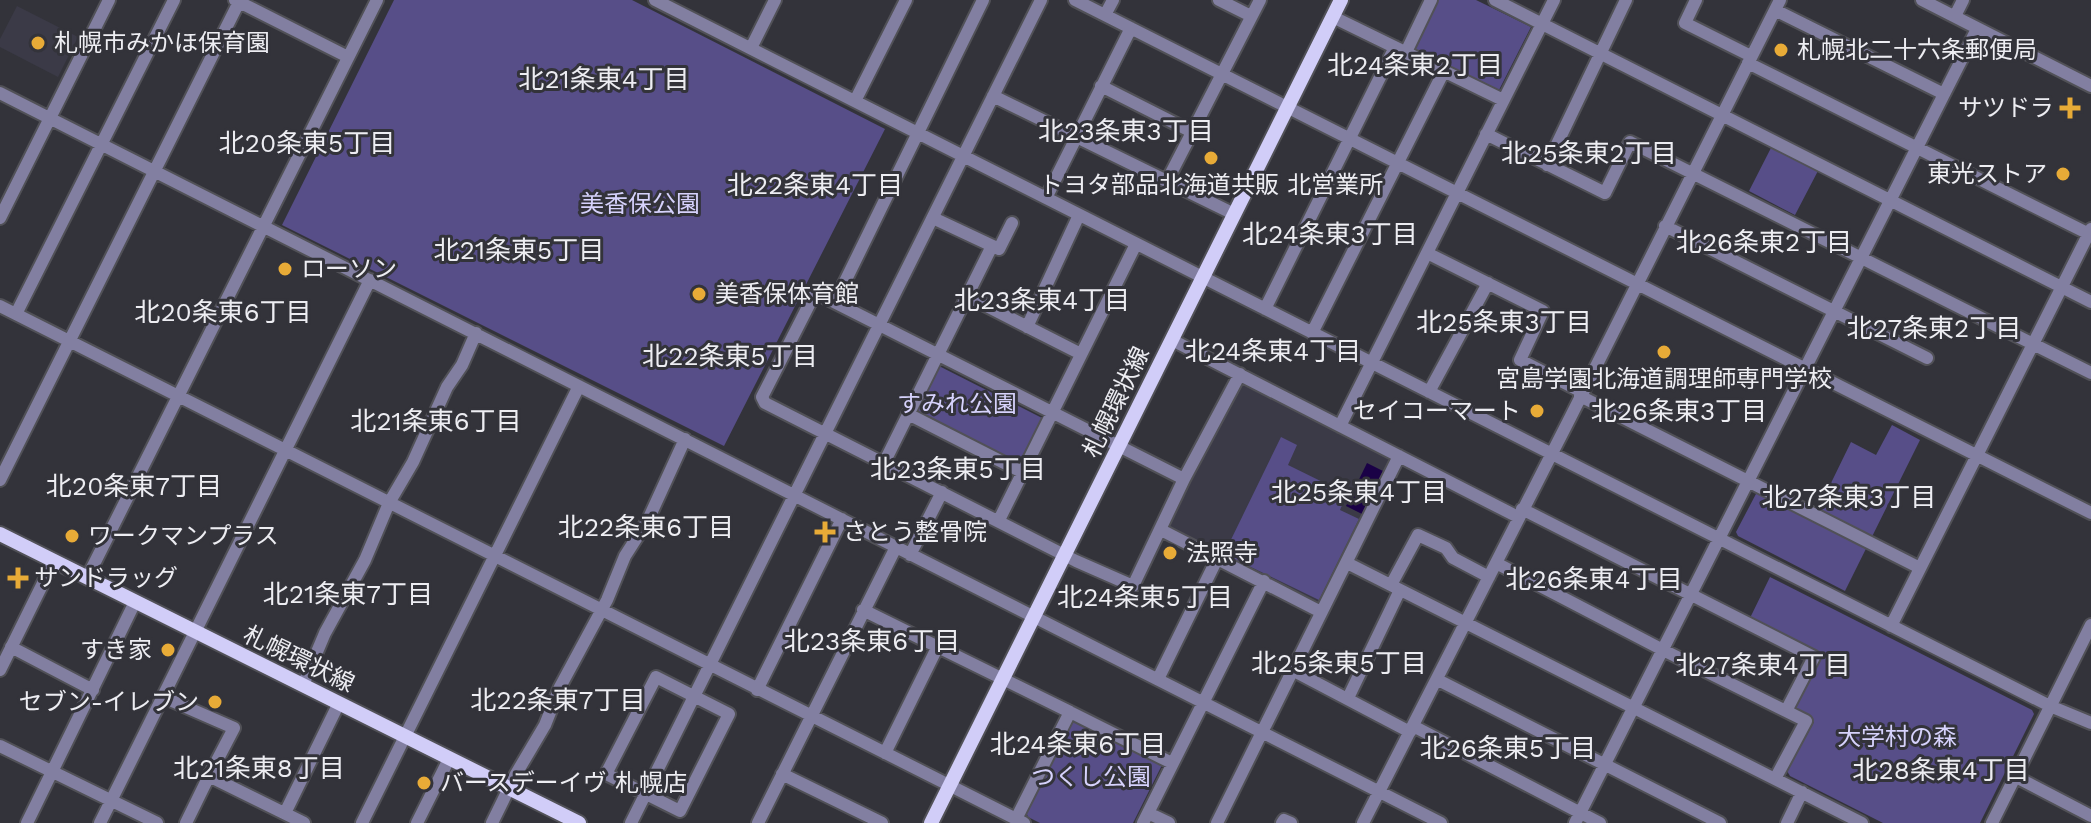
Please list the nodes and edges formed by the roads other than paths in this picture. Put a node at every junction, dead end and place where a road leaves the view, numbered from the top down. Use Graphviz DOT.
graph roads {
  1 [pos="109,0"];
  2 [pos="174,0"];
  3 [pos="377,0"];
  4 [pos="655,0"];
  5 [pos="775,0"];
  6 [pos="906,0"];
  7 [pos="983,0"];
  8 [pos="1041,0"];
  9 [pos="1075,0"];
  10 [pos="1113,0"];
  11 [pos="1219,0"];
  12 [pos="1260,0"];
  13 [pos="1341,0"];
  14 [pos="1431,0"];
  15 [pos="1495,0"];
  16 [pos="1554,0"];
  17 [pos="1626,0"];
  18 [pos="1696,0"];
  19 [pos="1922,0"];
  20 [pos="1963,0"];
  21 [pos="238,1"];
  22 [pos="1777,5"];
  23 [pos="1105,15"];
  24 [pos="1251,16"];
  25 [pos="1955,16"];
  26 [pos="1333,17"];
  27 [pos="1542,23"];
  28 [pos="1131,28"];
  29 [pos="1977,29"];
  30 [pos="751,48"];
  31 [pos="1400,50"];
  32 [pos="1601,53"];
  33 [pos="348,57"];
  34 [pos="1749,60"];
  35 [pos="1444,71"];
  36 [pos="1221,74"];
  37 [pos="1101,86"];
  38 [pos="2091,86"];
  39 [pos="0,93"];
  40 [pos="1944,94"];
  41 [pos="993,96"];
  42 [pos="1503,100"];
  43 [pos="855,101"];
  44 [pos="1287,108"];
  45 [pos="1721,115"];
  46 [pos="49,119"];
  47 [pos="1192,132"];
  48 [pos="917,133"];
  49 [pos="1486,134"];
  50 [pos="1076,136"];
  51 [pos="1349,139"];
  52 [pos="102,144"];
  53 [pos="1917,148"];
  54 [pos="963,156"];
  55 [pos="1397,163"];
  56 [pos="1547,165"];
  57 [pos="156,172"];
  58 [pos="1692,173"];
  59 [pos="1167,181"];
  60 [pos="1457,193"];
  61 [pos="1046,198"];
  62 [pos="1890,200"];
  63 [pos="1234,214"];
  64 [pos="1079,215"];
  65 [pos="0,218"];
  66 [pos="933,218"];
  67 [pos="1012,223"];
  68 [pos="263,226"];
  69 [pos="1665,226"];
  70 [pos="2090,232"];
  71 [pos="1136,244"];
  72 [pos="992,246"];
  73 [pos="1427,253"];
  74 [pos="1861,257"];
  75 [pos="1203,278"];
  76 [pos="370,280"];
  77 [pos="1488,283"];
  78 [pos="1636,284"];
  79 [pos="2060,286"];
  80 [pos="967,296"];
  81 [pos="835,302"];
  82 [pos="2091,302"];
  83 [pos="0,306"];
  84 [pos="1265,309"];
  85 [pos="1834,312"];
  86 [pos="16,314"];
  87 [pos="878,326"];
  88 [pos="1027,327"];
  89 [pos="476,333"];
  90 [pos="1312,333"];
  91 [pos="1172,340"];
  92 [pos="70,341"];
  93 [pos="2033,343"];
  94 [pos="1081,354"];
  95 [pos="938,356"];
  96 [pos="1927,358"];
  97 [pos="1372,363"];
  98 [pos="1805,370"];
  99 [pos="2091,373"];
  100 [pos="1240,374"];
  101 [pos="579,386"];
  102 [pos="1429,392"];
  103 [pos="1581,394"];
  104 [pos="178,396"];
  105 [pos="1051,413"];
  106 [pos="908,414"];
  107 [pos="1340,426"];
  108 [pos="825,433"];
  109 [pos="685,439"];
  110 [pos="1118,447"];
  111 [pos="286,450"];
  112 [pos="1551,453"];
  113 [pos="1977,455"];
  114 [pos="1399,456"];
  115 [pos="884,463"];
  116 [pos="1022,472"];
  117 [pos="1184,479"];
  118 [pos="0,480"];
  119 [pos="1748,481"];
  120 [pos="942,492"];
  121 [pos="794,495"];
  122 [pos="389,503"];
  123 [pos="1520,513"];
  124 [pos="2091,513"];
  125 [pos="842,519"];
  126 [pos="999,520"];
  127 [pos="1161,530"];
  128 [pos="0,534"];
  129 [pos="1719,539"];
  130 [pos="896,547"];
  131 [pos="910,555"];
  132 [pos="1065,555"];
  133 [pos="496,557"];
  134 [pos="1217,559"];
  135 [pos="54,561"];
  136 [pos="1347,563"];
  137 [pos="1496,563"];
  138 [pos="1920,568"];
  139 [pos="1489,577"];
  140 [pos="87,578"];
  141 [pos="1264,581"];
  142 [pos="1396,587"];
  143 [pos="1690,597"];
  144 [pos="135,602"];
  145 [pos="863,610"];
  146 [pos="601,612"];
  147 [pos="1321,612"];
  148 [pos="1034,617"];
  149 [pos="1466,623"];
  150 [pos="2091,625"];
  151 [pos="1891,626"];
  152 [pos="196,632"];
  153 [pos="938,646"];
  154 [pos="11,647"];
  155 [pos="1663,650"];
  156 [pos="709,664"];
  157 [pos="0,670"];
  158 [pos="1294,671"];
  159 [pos="1003,678"];
  160 [pos="1158,679"];
  161 [pos="1438,680"];
  162 [pos="303,685"];
  163 [pos="93,690"];
  164 [pos="757,690"];
  165 [pos="694,696"];
  166 [pos="163,697"];
  167 [pos="1348,698"];
  168 [pos="1203,702"];
  169 [pos="339,703"];
  170 [pos="2050,706"];
  171 [pos="1634,708"];
  172 [pos="1786,711"];
  173 [pos="1070,712"];
  174 [pos="812,716"];
  175 [pos="2091,723"];
  176 [pos="1412,729"];
  177 [pos="1261,732"];
  178 [pos="405,736"];
  179 [pos="0,746"];
  180 [pos="885,753"];
  181 [pos="449,759"];
  182 [pos="1172,763"];
  183 [pos="1605,765"];
  184 [pos="52,772"];
  185 [pos="782,774"];
  186 [pos="209,776"];
  187 [pos="2016,777"];
  188 [pos="1775,779"];
  189 [pos="949,786"];
  190 [pos="510,788"];
  191 [pos="1380,792"];
  192 [pos="1802,792"];
  193 [pos="646,794"];
  194 [pos="111,801"];
  195 [pos="285,813"];
  196 [pos="2091,816"];
  197 [pos="1146,818"];
  198 [pos="1578,818"];
  199 [pos="1020,821"];
  200 [pos="27,823"];
  201 [pos="100,823"];
  202 [pos="157,823"];
  203 [pos="186,823"];
  204 [pos="304,823"];
  205 [pos="362,823"];
  206 [pos="417,823"];
  207 [pos="492,823"];
  208 [pos="579,823"];
  209 [pos="631,823"];
  210 [pos="758,823"];
  211 [pos="882,823"];
  212 [pos="931,823"];
  213 [pos="1169,823"];
  214 [pos="1217,823"];
  215 [pos="1282,823"];
  216 [pos="1291,823"];
  217 [pos="1363,823"];
  218 [pos="1441,823"];
  219 [pos="1600,823"];
  220 [pos="1720,823"];
  221 [pos="1787,823"];
  222 [pos="1862,823"];
  223 [pos="1992,823"];
  1 -- 46 [label="street"];
  2 -- 52 [label="street"];
  3 -- 33 [label="street"];
  4 -- 30 [label="street"];
  5 -- 30 [label="street"];
  6 -- 43 [label="street"];
  7 -- 48 [label="street"];
  8 -- 41 [label="street"];
  9 -- 23 [label="street"];
  10 -- 23 [label="street"];
  11 -- 24 [label="street"];
  12 -- 24 [label="street"];
  13 -- 26 [label="main road, 札幌環状線"];
  14 -- 31 [label="street"];
  15 -- 27 [label="street"];
  16 -- 27 [label="street"];
  17 -- 32 [label="street"];
  18 -- 34 [label="street"];
  19 -- 25 [label="street"];
  20 -- 25 [label="street"];
  21 -- 33 [label="street"];
  21 -- 57 [label="street"];
  22 -- 34 [label="street"];
  22 -- 40 [label="street"];
  23 -- 28 [label="street"];
  24 -- 36 [label="street"];
  25 -- 29 [label="street"];
  26 -- 31 [label="street"];
  26 -- 44 [label="main road, 札幌環状線"];
  27 -- 32 [label="street"];
  27 -- 42 [label="street"];
  28 -- 36 [label="street"];
  28 -- 37 [label="street"];
  29 -- 38 [label="street"];
  29 -- 40 [label="street"];
  30 -- 43 [label="street"];
  31 -- 35 [label="street"];
  31 -- 51 [label="street"];
  32 -- 45 [label="street"];
  32 -- 56 [label="street"];
  33 -- 68 [label="street"];
  34 -- 45 [label="street"];
  34 -- 53 [label="street"];
  35 -- 42 [label="street"];
  35 -- 55 [label="street"];
  36 -- 44 [label="street"];
  36 -- 47 [label="street"];
  37 -- 47 [label="street"];
  37 -- 50 [label="street"];
  39 -- 46 [label="street"];
  40 -- 53 [label="street"];
  41 -- 50 [label="street"];
  41 -- 54 [label="street"];
  42 -- 49 [label="street"];
  43 -- 48 [label="street"];
  44 -- 51 [label="street"];
  44 -- 63 [label="main road, 札幌環状線"];
  45 -- 58 [label="street"];
  45 -- 62 [label="street"];
  46 -- 52 [label="street"];
  46 -- 65 [label="street"];
  47 -- 59 [label="street"];
  48 -- 54 [label="street"];
  48 -- 81 [label="street"];
  49 -- 56 [label="street"];
  49 -- 60 [label="street"];
  50 -- 59 [label="street"];
  50 -- 61 [label="street"];
  51 -- 55 [label="street"];
  51 -- 84 [label="street"];
  52 -- 57 [label="street"];
  52 -- 86 [label="street"];
  53 -- 62 [label="street"];
  53 -- 70 [label="street"];
  54 -- 61 [label="street"];
  54 -- 66 [label="street"];
  55 -- 60 [label="street"];
  55 -- 90 [label="street"];
  56 -- 58 [label="street"];
  57 -- 68 [label="street"];
  57 -- 92 [label="street"];
  58 -- 69 [label="street"];
  58 -- 74 [label="street"];
  59 -- 63 [label="street"];
  60 -- 73 [label="street"];
  60 -- 78 [label="street"];
  61 -- 64 [label="street"];
  62 -- 74 [label="street"];
  62 -- 79 [label="street"];
  63 -- 75 [label="main road, 札幌環状線"];
  64 -- 71 [label="street"];
  64 -- 88 [label="street"];
  66 -- 72 [label="street"];
  66 -- 87 [label="street"];
  67 -- 72 [label="street"];
  68 -- 76 [label="street"];
  68 -- 104 [label="street"];
  69 -- 78 [label="street"];
  69 -- 85 [label="street"];
  70 -- 79 [label="street"];
  71 -- 75 [label="street"];
  71 -- 94 [label="street"];
  72 -- 80 [label="street"];
  73 -- 77 [label="street"];
  73 -- 97 [label="street"];
  74 -- 85 [label="street"];
  74 -- 93 [label="street"];
  75 -- 84 [label="street"];
  75 -- 91 [label="main road, 札幌環状線"];
  76 -- 89 [label="street"];
  76 -- 111 [label="street"];
  77 -- 102 [label="street"];
  77 -- 103 [label="street"];
  78 -- 98 [label="street"];
  78 -- 103 [label="street"];
  79 -- 82 [label="street"];
  79 -- 93 [label="street"];
  80 -- 88 [label="street"];
  80 -- 95 [label="street"];
  81 -- 87 [label="street"];
  81 -- 108 [label="street"];
  83 -- 86 [label="street"];
  84 -- 90 [label="street"];
  85 -- 96 [label="street"];
  85 -- 98 [label="street"];
  86 -- 92 [label="street"];
  87 -- 95 [label="street"];
  87 -- 108 [label="street"];
  88 -- 94 [label="street"];
  89 -- 101 [label="street"];
  89 -- 122 [label="street"];
  90 -- 97 [label="street"];
  91 -- 100 [label="street"];
  91 -- 110 [label="main road, 札幌環状線"];
  92 -- 104 [label="street"];
  92 -- 118 [label="street"];
  93 -- 99 [label="street"];
  93 -- 113 [label="street"];
  94 -- 105 [label="street"];
  95 -- 105 [label="street"];
  95 -- 106 [label="street"];
  97 -- 102 [label="street"];
  97 -- 107 [label="street"];
  98 -- 113 [label="street"];
  98 -- 119 [label="street"];
  100 -- 107 [label="street"];
  100 -- 117 [label="street"];
  101 -- 109 [label="street"];
  101 -- 133 [label="street"];
  102 -- 112 [label="street"];
  103 -- 112 [label="street"];
  103 -- 119 [label="street"];
  104 -- 111 [label="street"];
  104 -- 140 [label="street"];
  105 -- 110 [label="street"];
  105 -- 116 [label="street"];
  106 -- 115 [label="street"];
  106 -- 116 [label="street"];
  107 -- 114 [label="street"];
  108 -- 115 [label="street"];
  108 -- 121 [label="street"];
  109 -- 121 [label="street"];
  109 -- 146 [label="street"];
  110 -- 117 [label="street"];
  110 -- 132 [label="main road, 札幌環状線"];
  111 -- 122 [label="street"];
  111 -- 152 [label="street"];
  112 -- 123 [label="street"];
  112 -- 129 [label="street"];
  113 -- 124 [label="street"];
  113 -- 138 [label="street"];
  114 -- 123 [label="street"];
  114 -- 136 [label="street"];
  115 -- 120 [label="street"];
  116 -- 126 [label="street"];
  117 -- 127 [label="street"];
  119 -- 129 [label="street"];
  119 -- 138 [label="street"];
  120 -- 126 [label="street"];
  120 -- 131 [label="street"];
  121 -- 125 [label="street"];
  121 -- 156 [label="street"];
  122 -- 133 [label="street"];
  122 -- 162 [label="street"];
  123 -- 137 [label="street"];
  123 -- 143 [label="street"];
  125 -- 130 [label="street"];
  125 -- 164 [label="street"];
  126 -- 132 [label="street"];
  127 -- 132 [label="street"];
  127 -- 134 [label="street"];
  128 -- 135 [label="main road, 札幌環状線"];
  129 -- 143 [label="street"];
  129 -- 151 [label="street"];
  130 -- 131 [label="street"];
  130 -- 145 [label="street"];
  131 -- 148 [label="street"];
  132 -- 148 [label="main road, 札幌環状線"];
  133 -- 146 [label="street"];
  133 -- 178 [label="street"];
  134 -- 141 [label="street"];
  134 -- 160 [label="street"];
  135 -- 140 [label="main road, 札幌環状線"];
  135 -- 154 [label="street"];
  136 -- 142 [label="street"];
  136 -- 147 [label="street"];
  137 -- 139 [label="street"];
  137 -- 155 [label="street"];
  138 -- 151 [label="street"];
  139 -- 142 [label="street"];
  139 -- 149 [label="street"];
  140 -- 144 [label="main road, 札幌環状線"];
  141 -- 147 [label="street"];
  141 -- 168 [label="street"];
  142 -- 149 [label="street"];
  142 -- 167 [label="street"];
  143 -- 155 [label="street"];
  143 -- 172 [label="street"];
  144 -- 152 [label="main road, 札幌環状線"];
  144 -- 163 [label="street"];
  145 -- 153 [label="street"];
  145 -- 174 [label="street"];
  146 -- 156 [label="street"];
  146 -- 190 [label="street"];
  147 -- 158 [label="street"];
  148 -- 159 [label="main road, 札幌環状線"];
  148 -- 160 [label="street"];
  149 -- 161 [label="street"];
  149 -- 171 [label="street"];
  150 -- 170 [label="street"];
  151 -- 170 [label="street"];
  152 -- 162 [label="main road, 札幌環状線"];
  152 -- 166 [label="street"];
  153 -- 159 [label="street"];
  153 -- 180 [label="street"];
  154 -- 157 [label="street"];
  154 -- 163 [label="street"];
  155 -- 171 [label="street"];
  155 -- 172 [label="street"];
  156 -- 164 [label="street"];
  156 -- 165 [label="street"];
  158 -- 167 [label="street"];
  158 -- 177 [label="street"];
  159 -- 173 [label="street"];
  159 -- 189 [label="main road, 札幌環状線"];
  160 -- 168 [label="street"];
  161 -- 176 [label="street"];
  161 -- 183 [label="street"];
  162 -- 169 [label="main road, 札幌環状線"];
  163 -- 184 [label="street"];
  164 -- 174 [label="street"];
  165 -- 193 [label="street"];
  165 -- 193 [label="street"];
  165 -- 193 [label="street"];
  166 -- 186 [label="street"];
  166 -- 194 [label="street"];
  167 -- 176 [label="street"];
  168 -- 177 [label="street"];
  168 -- 182 [label="street"];
  169 -- 178 [label="main road, 札幌環状線"];
  169 -- 195 [label="street"];
  170 -- 175 [label="street"];
  170 -- 187 [label="street"];
  171 -- 183 [label="street"];
  171 -- 188 [label="street"];
  172 -- 188 [label="street"];
  173 -- 182 [label="street"];
  173 -- 199 [label="street"];
  174 -- 180 [label="street"];
  174 -- 185 [label="street"];
  176 -- 191 [label="street"];
  176 -- 198 [label="street"];
  177 -- 191 [label="street"];
  177 -- 214 [label="street"];
  178 -- 181 [label="main road, 札幌環状線"];
  178 -- 205 [label="street"];
  179 -- 184 [label="street"];
  180 -- 189 [label="street"];
  181 -- 190 [label="main road, 札幌環状線"];
  181 -- 206 [label="street"];
  182 -- 197 [label="street"];
  183 -- 198 [label="street"];
  183 -- 220 [label="street"];
  184 -- 194 [label="street"];
  184 -- 200 [label="street"];
  185 -- 210 [label="street"];
  185 -- 211 [label="street"];
  186 -- 195 [label="street"];
  186 -- 203 [label="street"];
  187 -- 196 [label="street"];
  187 -- 223 [label="street"];
  188 -- 192 [label="street"];
  189 -- 199 [label="street"];
  189 -- 212 [label="main road, 札幌環状線"];
  190 -- 207 [label="street"];
  190 -- 208 [label="main road, 札幌環状線"];
  191 -- 217 [label="street"];
  191 -- 218 [label="street"];
  192 -- 221 [label="street"];
  192 -- 222 [label="street"];
  193 -- 209 [label="street"];
  194 -- 201 [label="street"];
  194 -- 202 [label="street"];
  195 -- 204 [label="street"];
  197 -- 213 [label="street"];
  198 -- 219 [label="street"];
  215 -- 216 [label="street"];
}
